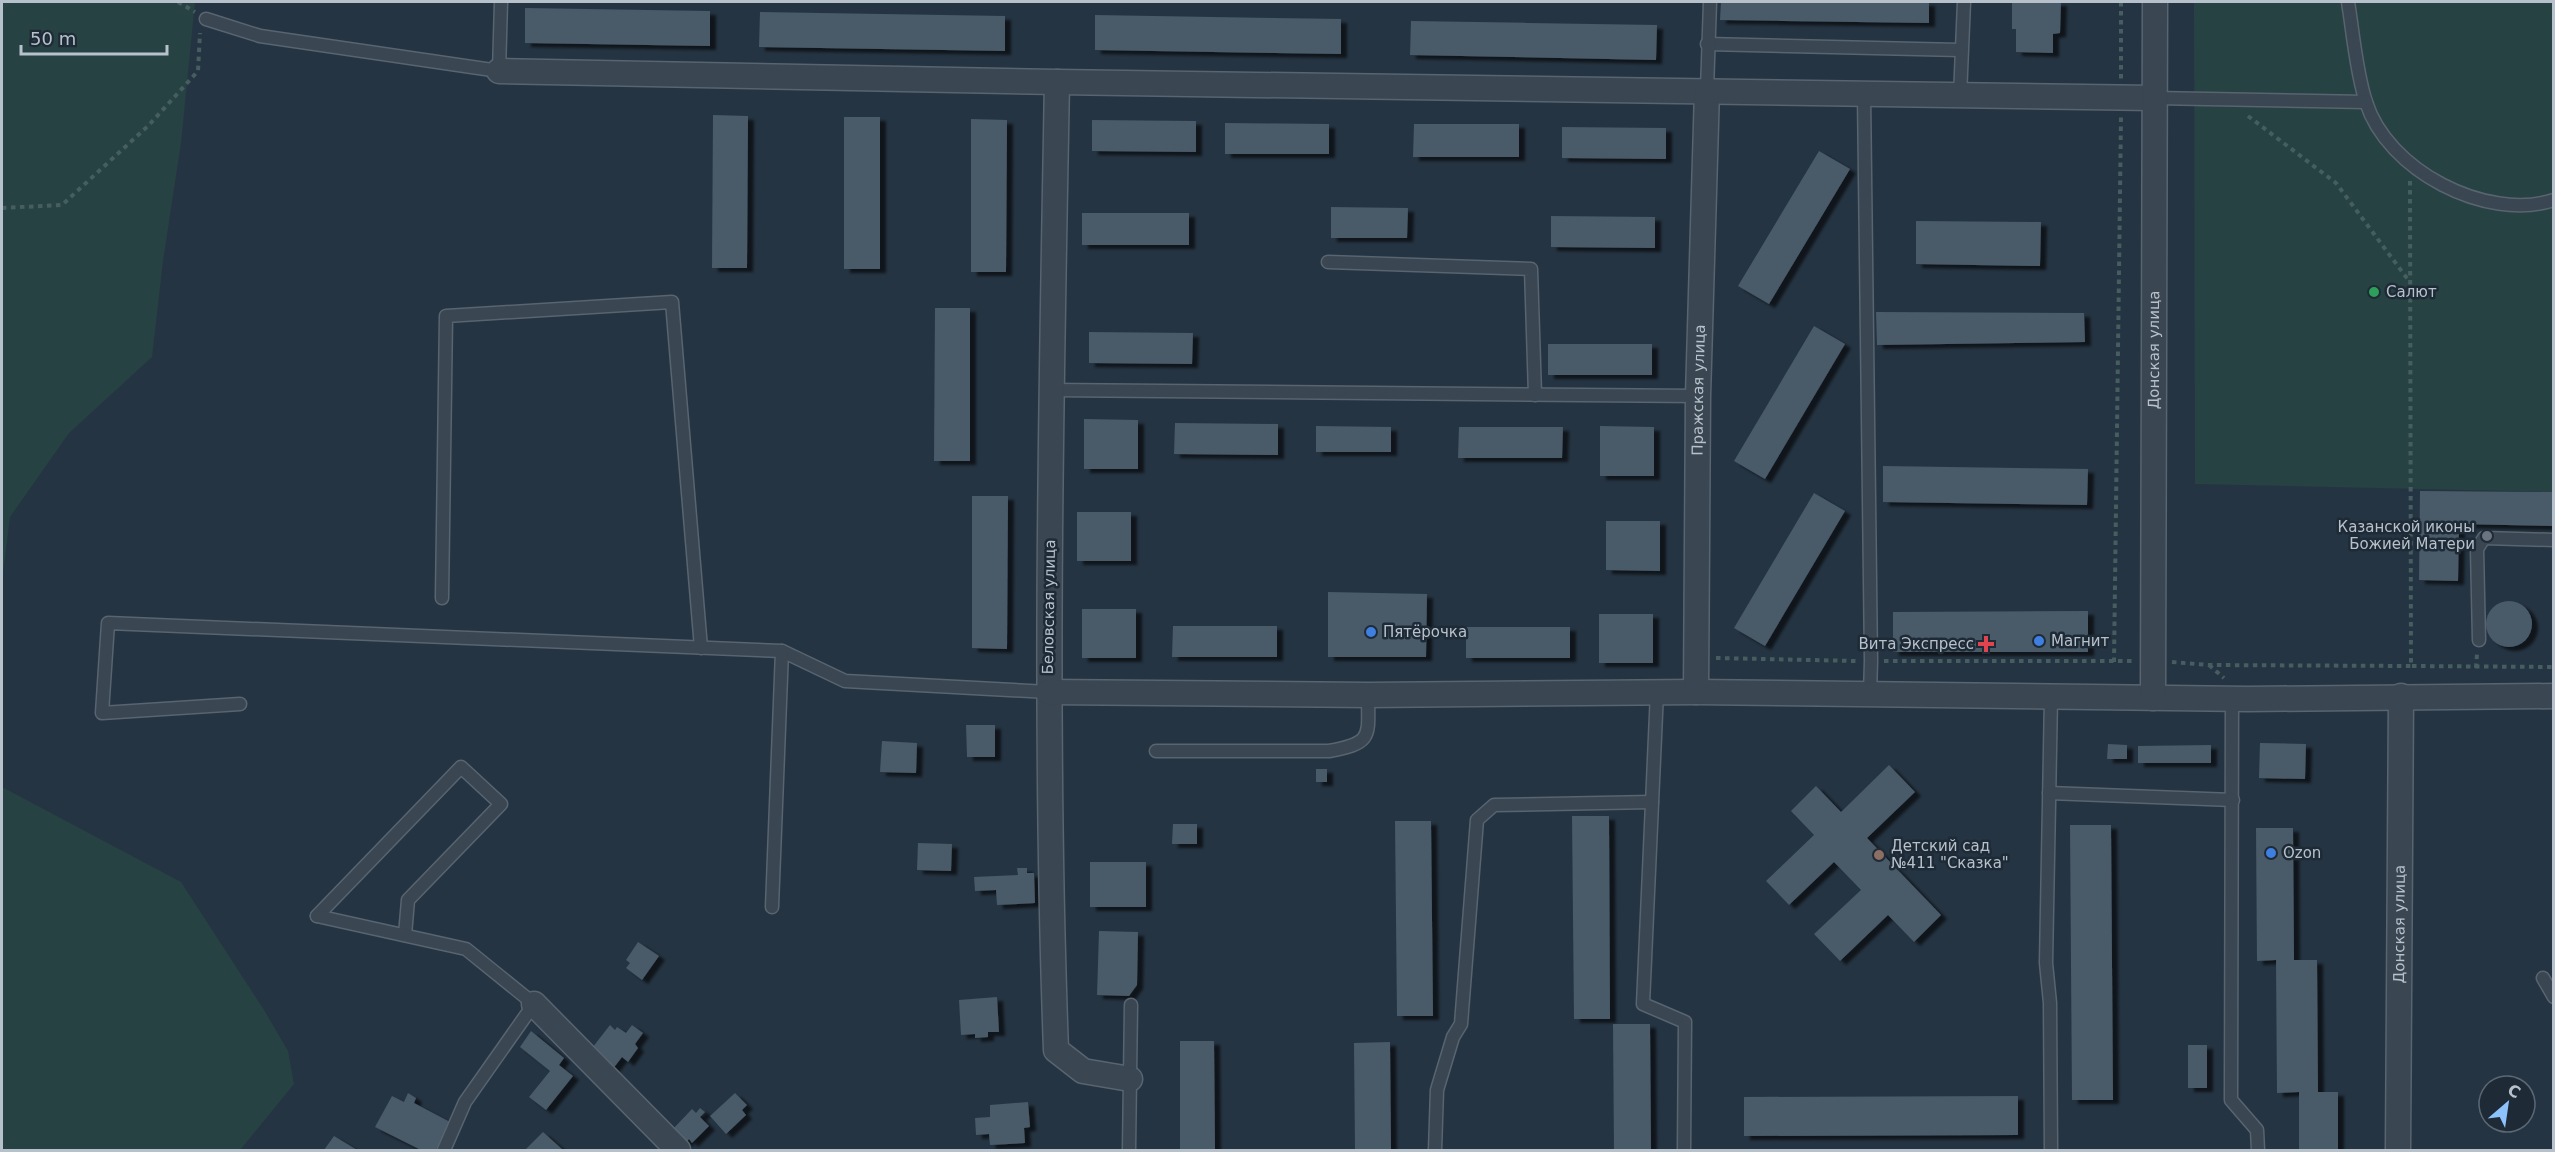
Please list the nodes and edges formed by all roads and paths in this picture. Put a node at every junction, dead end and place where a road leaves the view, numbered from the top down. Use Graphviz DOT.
graph roads {
  1 [pos="501,2"];
  2 [pos="1710,2"];
  3 [pos="1964,2"];
  4 [pos="2121,2"];
  5 [pos="2155,2"];
  6 [pos="2348,2"];
  7 [pos="204,24"];
  8 [pos="1707,44"];
  9 [pos="1960,50"];
  10 [pos="499,72"];
  11 [pos="1057,82"];
  12 [pos="1707,90"];
  13 [pos="1864,94"];
  14 [pos="1960,96"];
  15 [pos="2154,98"];
  16 [pos="2121,99"];
  17 [pos="2229,101"];
  18 [pos="2366,102"];
  19 [pos="2410,162"];
  20 [pos="2553,200"];
  21 [pos="2,208"];
  22 [pos="1328,262"];
  23 [pos="2410,282"];
  24 [pos="1051,390"];
  25 [pos="1535,395"];
  26 [pos="1698,396"];
  27 [pos="2553,540"];
  28 [pos="442,598"];
  29 [pos="2479,640"];
  30 [pos="701,648"];
  31 [pos="782,651"];
  32 [pos="1696,658"];
  33 [pos="1871,661"];
  34 [pos="2152,661"];
  35 [pos="2114,662"];
  36 [pos="2411,666"];
  37 [pos="2553,667"];
  38 [pos="1048,692"];
  39 [pos="1657,692"];
  40 [pos="1696,692"];
  41 [pos="1870,694"];
  42 [pos="1368,695"];
  43 [pos="2401,696"];
  44 [pos="2553,696"];
  45 [pos="2051,697"];
  46 [pos="2153,698"];
  47 [pos="2232,699"];
  48 [pos="240,704"];
  49 [pos="1156,751"];
  50 [pos="2049,793"];
  51 [pos="2233,800"];
  52 [pos="1652,802"];
  53 [pos="772,907"];
  54 [pos="405,935"];
  55 [pos="2543,978"];
  56 [pos="2553,997"];
  57 [pos="534,1004"];
  58 [pos="1131,1005"];
  59 [pos="1130,1079"];
  60 [pos="444,1150"];
  61 [pos="678,1150"];
  62 [pos="1129,1150"];
  63 [pos="1435,1150"];
  64 [pos="1684,1150"];
  65 [pos="2051,1150"];
  66 [pos="2258,1150"];
  67 [pos="2398,1150"];
  1 -- 10 [label="lane"];
  2 -- 8 [label="lane"];
  3 -- 9 [label="lane"];
  4 -- 16 [label="path"];
  5 -- 15 [label="street, Донская улица"];
  6 -- 18 [label="lane"];
  7 -- 10 [label="lane"];
  7 -- 21 [label="path"];
  8 -- 9 [label="lane"];
  8 -- 12 [label="lane"];
  9 -- 14 [label="lane"];
  10 -- 11 [label="street"];
  11 -- 12 [label="street"];
  11 -- 24 [label="street, Беловская улица"];
  12 -- 13 [label="street"];
  12 -- 26 [label="street, Пражская улица"];
  13 -- 14 [label="street"];
  13 -- 33 [label="lane"];
  14 -- 16 [label="street"];
  15 -- 16 [label="street"];
  15 -- 17 [label="lane"];
  15 -- 34 [label="street, Донская улица"];
  16 -- 35 [label="path"];
  17 -- 18 [label="lane"];
  17 -- 23 [label="path"];
  18 -- 19 [label="lane"];
  19 -- 20 [label="lane"];
  19 -- 23 [label="path"];
  22 -- 25 [label="lane"];
  23 -- 36 [label="path"];
  24 -- 25 [label="lane"];
  24 -- 38 [label="street, Беловская улица"];
  25 -- 26 [label="lane"];
  26 -- 32 [label="street, Пражская улица"];
  27 -- 29 [label="lane"];
  28 -- 30 [label="lane"];
  30 -- 31 [label="lane"];
  30 -- 48 [label="lane"];
  31 -- 38 [label="lane"];
  31 -- 53 [label="lane"];
  32 -- 33 [label="path"];
  32 -- 40 [label="street, Пражская улица"];
  33 -- 35 [label="path"];
  33 -- 41 [label="lane"];
  34 -- 35 [label="path"];
  34 -- 36 [label="path"];
  34 -- 46 [label="street, Донская улица"];
  36 -- 37 [label="path"];
  38 -- 42 [label="street"];
  38 -- 59 [label="street, Беловская улица"];
  39 -- 40 [label="street"];
  39 -- 42 [label="street"];
  39 -- 52 [label="lane"];
  40 -- 41 [label="street"];
  41 -- 45 [label="street"];
  42 -- 49 [label="lane"];
  43 -- 44 [label="street"];
  43 -- 47 [label="street"];
  43 -- 67 [label="street, Донская улица"];
  45 -- 46 [label="street"];
  45 -- 50 [label="lane"];
  46 -- 47 [label="street"];
  47 -- 51 [label="lane"];
  50 -- 51 [label="lane"];
  50 -- 65 [label="lane"];
  51 -- 66 [label="lane"];
  52 -- 63 [label="lane"];
  52 -- 64 [label="lane"];
  54 -- 54 [label="lane"];
  54 -- 57 [label="lane"];
  55 -- 56 [label="lane"];
  57 -- 60 [label="lane"];
  57 -- 61 [label="street"];
  58 -- 59 [label="lane"];
  59 -- 62 [label="lane"];
}
